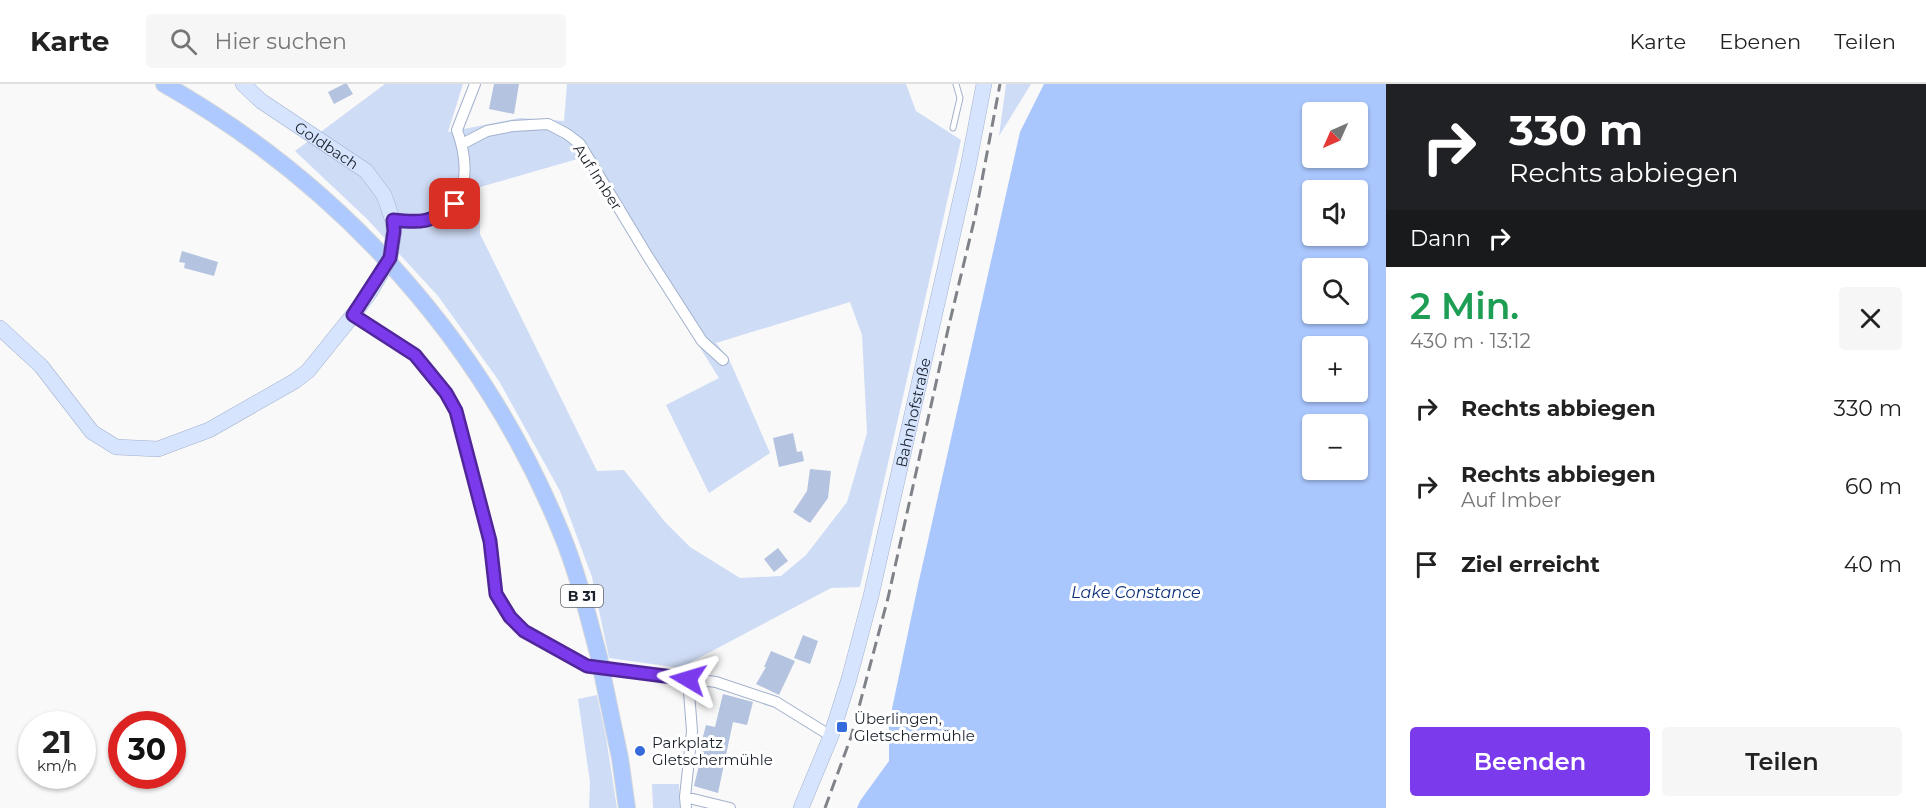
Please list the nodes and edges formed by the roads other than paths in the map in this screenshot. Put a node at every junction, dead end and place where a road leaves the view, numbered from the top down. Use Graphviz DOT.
graph roads {
  1 [pos="164,84"];
  2 [pos="243,84"];
  3 [pos="475,84"];
  4 [pos="956,84"];
  5 [pos="984,84"];
  6 [pos="953,128"];
  7 [pos="462,144"];
  8 [pos="393,226"];
  9 [pos="353,315"];
  10 [pos="0,327"];
  11 [pos="723,360"];
  12 [pos="688,679"];
  13 [pos="831,736"];
  14 [pos="685,802"];
  15 [pos="627,808"];
  16 [pos="730,808"];
  17 [pos="801,808"];
  1 -- 15 [label="main road, B 31, bridge"];
  2 -- 8 [label="street, Goldbach"];
  3 -- 7 [label="street"];
  4 -- 6 [label="lane"];
  5 -- 13 [label="street, Bahnhofstraße"];
  7 -- 8 [label="street"];
  7 -- 11 [label="street, Auf Imber"];
  8 -- 9 [label="street, bridge"];
  9 -- 10 [label="street"];
  9 -- 12 [label="street"];
  12 -- 13 [label="street"];
  12 -- 14 [label="street"];
  13 -- 17 [label="street, Bahnhofstraße"];
  14 -- 16 [label="street"];
}
